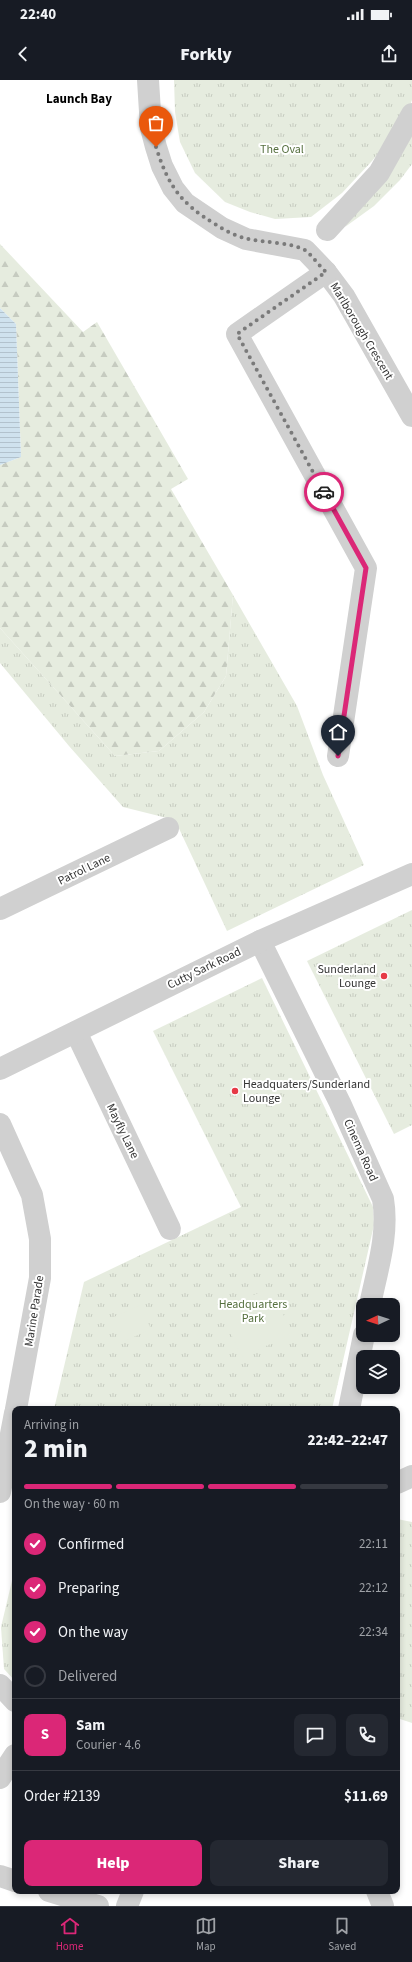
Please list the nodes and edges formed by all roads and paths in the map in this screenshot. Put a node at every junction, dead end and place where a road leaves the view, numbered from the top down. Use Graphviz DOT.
graph roads {
  1 [pos="148,80"];
  2 [pos="412,114"];
  3 [pos="327,230"];
  4 [pos="326,272"];
  5 [pos="412,416"];
  6 [pos="338,756"];
  7 [pos="168,828"];
  8 [pos="412,874"];
  9 [pos="0,909"];
  10 [pos="260,941"];
  11 [pos="76,1032"];
  12 [pos="0,1069"];
  13 [pos="0,1124"];
  14 [pos="170,1230"];
  15 [pos="371,1298"];
  16 [pos="363,1342"];
  17 [pos="17,1406"];
  18 [pos="350,1406"];
  19 [pos="12,1429"];
  20 [pos="412,1476"];
  21 [pos="400,1482"];
  22 [pos="0,1492"];
  23 [pos="0,1685"];
  24 [pos="12,1698"];
  25 [pos="12,1760"];
  26 [pos="0,1778"];
  27 [pos="0,1876"];
  28 [pos="12,1880"];
  29 [pos="59,1894"];
  30 [pos="132,1894"];
  31 [pos="378,1894"];
  32 [pos="98,1906"];
  33 [pos="127,1906"];
  34 [pos="383,1906"];
  1 -- 4 [label="street, Marlborough Crescent"];
  2 -- 3 [label="street"];
  4 -- 5 [label="street, Marlborough Crescent"];
  4 -- 6 [label="street"];
  7 -- 9 [label="street, Patrol Lane"];
  8 -- 10 [label="street, Cutty Sark Road"];
  10 -- 11 [label="street, Cutty Sark Road"];
  10 -- 15 [label="street, Cinema Road"];
  11 -- 12 [label="street, Cutty Sark Road"];
  11 -- 14 [label="street, Mayfly Lane"];
  13 -- 17 [label="street, Marine Parade"];
  16 -- 18 [label="street"];
  19 -- 22 [label="street"];
  20 -- 21 [label="street"];
  23 -- 24 [label="street"];
  25 -- 26 [label="street"];
  27 -- 28 [label="street"];
  29 -- 32 [label="street"];
  30 -- 33 [label="street"];
  31 -- 34 [label="street"];
}
